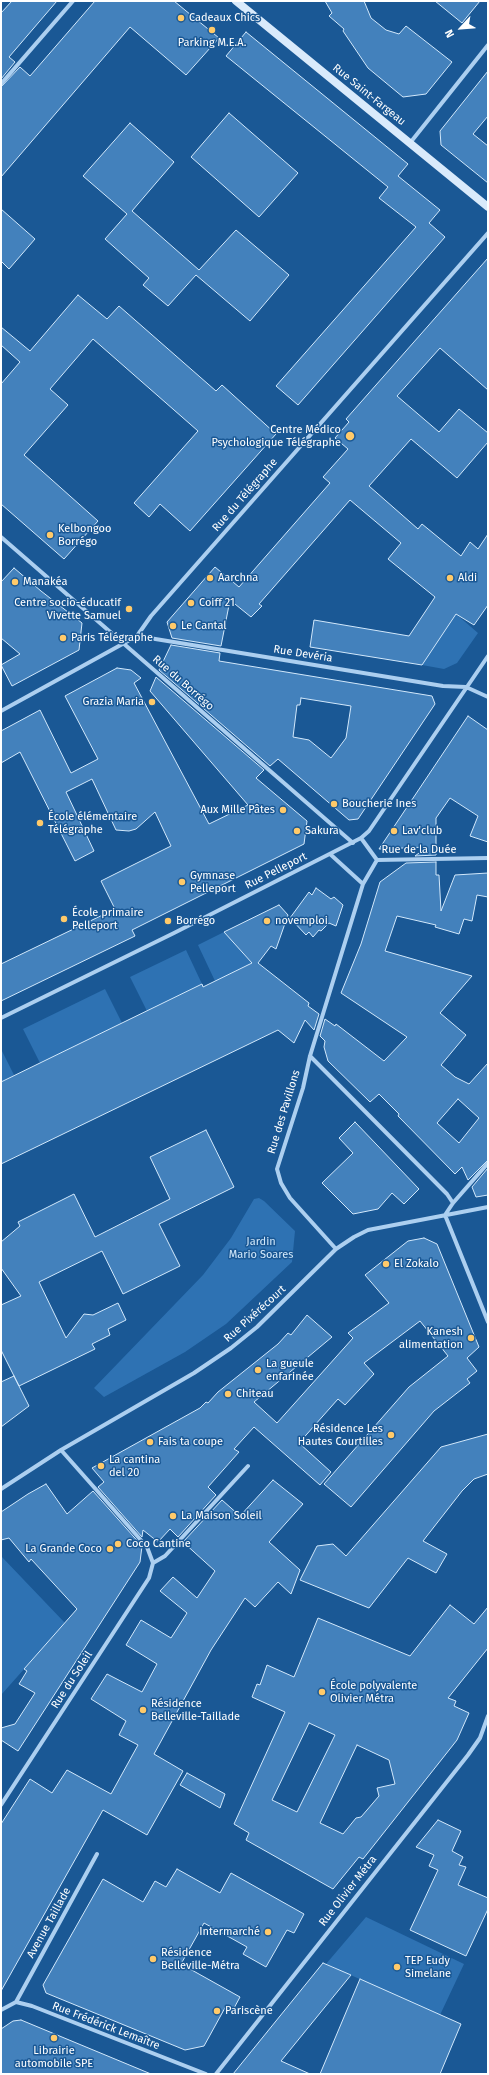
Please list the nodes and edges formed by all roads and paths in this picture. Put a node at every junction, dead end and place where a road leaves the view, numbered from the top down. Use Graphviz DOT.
graph roads {
  1 [pos="73,1"];
  2 [pos="236,1"];
  3 [pos="488,46"];
  4 [pos="1,84"];
  5 [pos="410,142"];
  6 [pos="488,207"];
  7 [pos="488,233"];
  8 [pos="1,537"];
  9 [pos="137,636"];
  10 [pos="123,643"];
  11 [pos="488,656"];
  12 [pos="466,688"];
  13 [pos="488,697"];
  14 [pos="1,711"];
  15 [pos="361,838"];
  16 [pos="353,843"];
  17 [pos="330,854"];
  18 [pos="488,858"];
  19 [pos="377,860"];
  20 [pos="363,884"];
  21 [pos="1,1018"];
  22 [pos="310,1056"];
  23 [pos="488,1163"];
  24 [pos="453,1203"];
  25 [pos="488,1207"];
  26 [pos="445,1215"];
  27 [pos="336,1249"];
  28 [pos="488,1322"];
  29 [pos="61,1450"];
  30 [pos="248,1466"];
  31 [pos="1,1489"];
  32 [pos="153,1563"];
  33 [pos="488,1716"];
  34 [pos="1,1805"];
  35 [pos="97,1854"];
  36 [pos="16,2002"];
  37 [pos="1,2010"];
  38 [pos="206,2074"];
  39 [pos="216,2074"];
  1 -- 4 [label="street"];
  2 -- 5 [label="street, Rue Saint-Fargeau"];
  3 -- 5 [label="street"];
  5 -- 6 [label="street, Rue Saint-Fargeau"];
  7 -- 9 [label="street, Rue du Télégraphe"];
  8 -- 10 [label="street, Rue du Borrégo"];
  9 -- 10 [label="street, Rue du Télégraphe"];
  9 -- 12 [label="street, Rue Devéria"];
  10 -- 14 [label="street, Rue du Télégraphe"];
  10 -- 16 [label="street, Rue du Borrégo"];
  11 -- 12 [label="street, Rue Pelleport"];
  12 -- 13 [label="street, Rue Devéria"];
  12 -- 15 [label="street, Rue Pelleport"];
  15 -- 16 [label="street, Rue Pelleport"];
  15 -- 19 [label="street, Rue de la Duée"];
  16 -- 17 [label="street, Rue Pelleport"];
  17 -- 20 [label="street"];
  17 -- 21 [label="street, Rue Pelleport"];
  18 -- 19 [label="street, Rue de la Duée"];
  19 -- 20 [label="street, Rue des Pavillons"];
  20 -- 22 [label="street, Rue des Pavillons"];
  22 -- 24 [label="street, Rue des Pavillons"];
  22 -- 27 [label="street, Rue des Pavillons"];
  23 -- 24 [label="street"];
  24 -- 26 [label="street"];
  25 -- 26 [label="street, Rue Pixérécourt"];
  26 -- 27 [label="street, Rue Pixérécourt"];
  26 -- 28 [label="street"];
  27 -- 29 [label="street, Rue Pixérécourt"];
  29 -- 31 [label="street, Rue Pixérécourt"];
  29 -- 32 [label="street"];
  30 -- 32 [label="street"];
  32 -- 34 [label="street, Rue du Soleil"];
  33 -- 39 [label="street, Rue Olivier Métra"];
  35 -- 36 [label="street, Avenue Taillade"];
  36 -- 37 [label="street"];
  36 -- 38 [label="street, Rue Frédérick Lemaître"];
}
